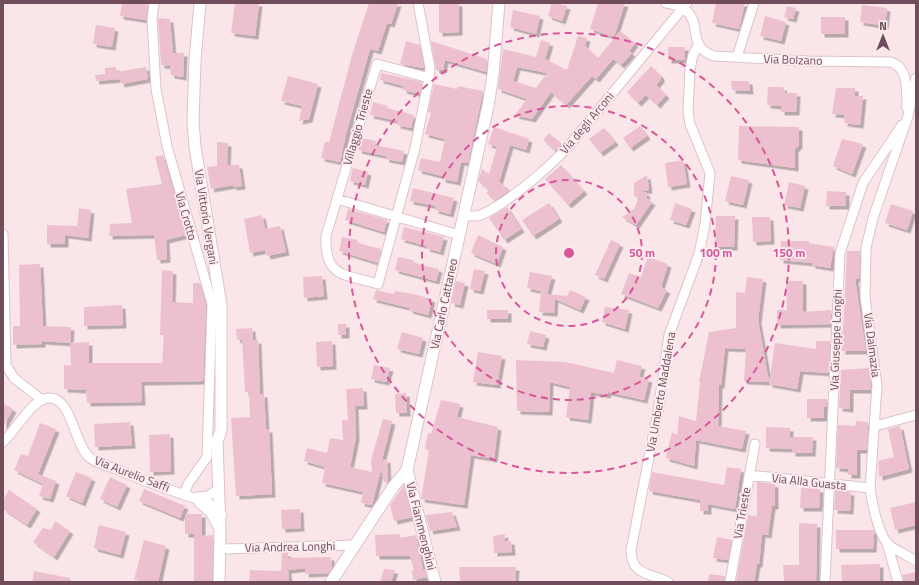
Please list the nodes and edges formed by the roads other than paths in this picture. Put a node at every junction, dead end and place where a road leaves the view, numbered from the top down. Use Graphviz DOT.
graph roads {
  1 [pos="154,3"];
  2 [pos="200,3"];
  3 [pos="418,3"];
  4 [pos="499,3"];
  5 [pos="666,3"];
  6 [pos="754,3"];
  7 [pos="685,6"];
  8 [pos="698,45"];
  9 [pos="737,57"];
  10 [pos="429,78"];
  11 [pos="916,78"];
  12 [pos="912,117"];
  13 [pos="337,199"];
  14 [pos="465,215"];
  15 [pos="397,218"];
  16 [pos="3,234"];
  17 [pos="459,235"];
  18 [pos="42,400"];
  19 [pos="916,415"];
  20 [pos="875,426"];
  21 [pos="221,431"];
  22 [pos="3,442"];
  23 [pos="755,444"];
  24 [pos="407,470"];
  25 [pos="749,475"];
  26 [pos="828,485"];
  27 [pos="870,488"];
  28 [pos="219,489"];
  29 [pos="189,496"];
  30 [pos="221,522"];
  31 [pos="887,543"];
  32 [pos="354,545"];
  33 [pos="225,549"];
  34 [pos="912,555"];
  35 [pos="916,561"];
  36 [pos="894,568"];
  37 [pos="219,582"];
  38 [pos="226,582"];
  39 [pos="331,582"];
  40 [pos="435,582"];
  41 [pos="668,582"];
  42 [pos="730,582"];
  43 [pos="825,582"];
  44 [pos="898,582"];
  1 -- 29 [label="street, Via Crotto"];
  2 -- 21 [label="street, Via Vittorio Vergani"];
  3 -- 10 [label="street"];
  4 -- 14 [label="street, Via Carlo Cattaneo"];
  5 -- 7 [label="street"];
  6 -- 9 [label="street"];
  7 -- 8 [label="street"];
  7 -- 14 [label="street, Via degli Arconi"];
  8 -- 9 [label="street, Via Bolzano"];
  8 -- 41 [label="street, Via Umberto Maddalena"];
  9 -- 12 [label="street, Via Bolzano"];
  10 -- 13 [label="street, Villaggio Trieste"];
  10 -- 15 [label="street, Villaggio Trieste"];
  11 -- 12 [label="street, Via Dalmazia"];
  12 -- 20 [label="street, Via Dalmazia"];
  12 -- 26 [label="street, Via Giuseppe Longhi"];
  13 -- 15 [label="street"];
  13 -- 15 [label="street, Villaggio Trieste"];
  14 -- 17 [label="street, Via Carlo Cattaneo"];
  15 -- 17 [label="street"];
  16 -- 18 [label="street"];
  17 -- 24 [label="street, Via Carlo Cattaneo"];
  18 -- 22 [label="street"];
  18 -- 29 [label="street, Via Aurelio Saffi"];
  19 -- 20 [label="street"];
  20 -- 27 [label="street, Via Dalmazia"];
  21 -- 28 [label="street, Via Vittorio Vergani"];
  21 -- 30 [label="street, Via Vittorio Vergani"];
  23 -- 25 [label="street, Via Trieste"];
  24 -- 32 [label="street, Via Carlo Cattaneo"];
  24 -- 40 [label="street, Via Fiammenghini"];
  25 -- 26 [label="street, Via Alla Guasta"];
  25 -- 42 [label="street, Via Trieste"];
  26 -- 27 [label="street, Via Alla Guasta"];
  26 -- 43 [label="street, Via Giuseppe Longhi"];
  27 -- 31 [label="street, Via Dalmazia"];
  28 -- 29 [label="street"];
  28 -- 30 [label="street, Via Vittorio Vergani"];
  29 -- 30 [label="street, Via Aurelio Saffi"];
  29 -- 30 [label="street, Via Aurelio Saffi"];
  30 -- 33 [label="street, Via Vittorio Vergani"];
  30 -- 37 [label="street, Via Vittorio Vergani"];
  31 -- 34 [label="street"];
  31 -- 36 [label="street, Via Dalmazia"];
  32 -- 33 [label="street, Via Andrea Longhi"];
  32 -- 39 [label="street, Via Carlo Cattaneo"];
  33 -- 38 [label="street, Via Vittorio Vergani"];
  34 -- 35 [label="street"];
  34 -- 36 [label="street"];
  36 -- 44 [label="street, Via Dalmazia"];
}
